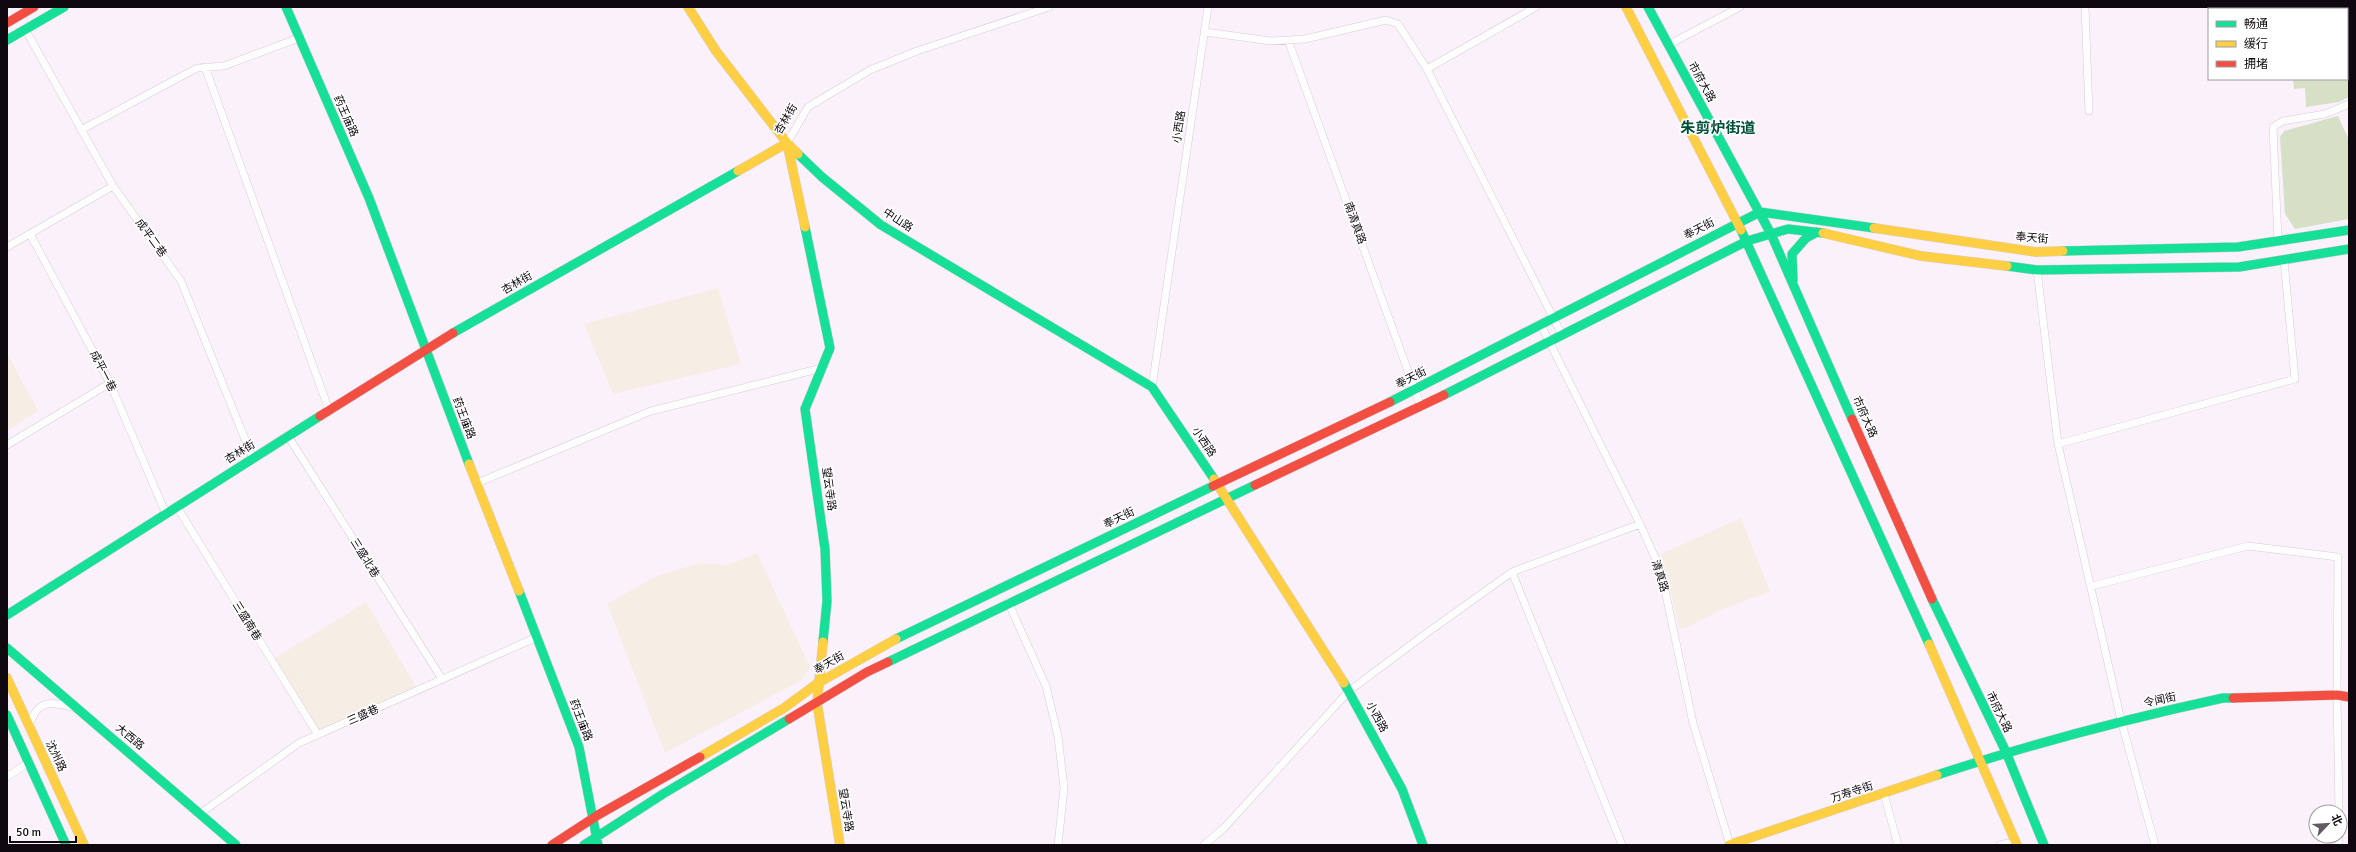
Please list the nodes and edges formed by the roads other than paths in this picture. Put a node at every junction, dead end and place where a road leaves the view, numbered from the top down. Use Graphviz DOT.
graph roads {
  1 [pos="34,7"];
  2 [pos="64,7"];
  3 [pos="286,7"];
  4 [pos="688,7"];
  5 [pos="1049,7"];
  6 [pos="1208,7"];
  7 [pos="1536,7"];
  8 [pos="1626,7"];
  9 [pos="1648,7"];
  10 [pos="1740,7"];
  11 [pos="2085,7"];
  12 [pos="7,23"];
  13 [pos="25,29"];
  14 [pos="1205,32"];
  15 [pos="299,38"];
  16 [pos="7,40"];
  17 [pos="1288,40"];
  18 [pos="1668,45"];
  19 [pos="205,67"];
  20 [pos="1427,69"];
  21 [pos="2349,104"];
  22 [pos="2089,111"];
  23 [pos="81,130"];
  24 [pos="787,143"];
  25 [pos="113,186"];
  26 [pos="1760,212"];
  27 [pos="1737,223"];
  28 [pos="2349,230"];
  29 [pos="1817,232"];
  30 [pos="30,234"];
  31 [pos="1771,234"];
  32 [pos="2278,240"];
  33 [pos="1747,241"];
  34 [pos="7,247"];
  35 [pos="2349,249"];
  36 [pos="2284,260"];
  37 [pos="2037,270"];
  38 [pos="1793,284"];
  39 [pos="1554,318"];
  40 [pos="1541,325"];
  41 [pos="1562,335"];
  42 [pos="1550,342"];
  43 [pos="425,349"];
  44 [pos="822,368"];
  45 [pos="110,383"];
  46 [pos="1152,387"];
  47 [pos="1414,390"];
  48 [pos="1421,407"];
  49 [pos="329,410"];
  50 [pos="288,436"];
  51 [pos="2058,444"];
  52 [pos="7,445"];
  53 [pos="253,459"];
  54 [pos="477,483"];
  55 [pos="1217,484"];
  56 [pos="1227,498"];
  57 [pos="177,507"];
  58 [pos="166,514"];
  59 [pos="1640,524"];
  60 [pos="1512,572"];
  61 [pos="2092,586"];
  62 [pos="1008,602"];
  63 [pos="7,615"];
  64 [pos="536,637"];
  65 [pos="7,648"];
  66 [pos="7,678"];
  67 [pos="442,680"];
  68 [pos="818,683"];
  69 [pos="1349,692"];
  70 [pos="2337,695"];
  71 [pos="2349,697"];
  72 [pos="817,703"];
  73 [pos="79,710"];
  74 [pos="7,715"];
  75 [pos="2122,720"];
  76 [pos="29,727"];
  77 [pos="318,735"];
  78 [pos="2006,752"];
  79 [pos="1982,761"];
  80 [pos="28,762"];
  81 [pos="7,777"];
  82 [pos="1884,794"];
  83 [pos="2339,804"];
  84 [pos="201,813"];
  85 [pos="592,821"];
  86 [pos="596,842"];
  87 [pos="2012,844"];
  88 [pos="66,845"];
  89 [pos="84,845"];
  90 [pos="236,845"];
  91 [pos="552,845"];
  92 [pos="584,845"];
  93 [pos="840,845"];
  94 [pos="1058,845"];
  95 [pos="1204,845"];
  96 [pos="1423,845"];
  97 [pos="1622,845"];
  98 [pos="1729,845"];
  99 [pos="1898,845"];
  100 [pos="2000,845"];
  101 [pos="2044,845"];
  102 [pos="2155,845"];
  1 -- 12 [label="main road"];
  2 -- 13 [label="main road"];
  3 -- 15 [label="main road, 药王庙路"];
  4 -- 24 [label="main road, 中山路"];
  5 -- 24 [label="street, 杏林街"];
  6 -- 14 [label="street, 小西路"];
  7 -- 20 [label="street"];
  8 -- 27 [label="main road"];
  9 -- 18 [label="main road, 市府大路"];
  10 -- 18 [label="street"];
  11 -- 22 [label="street"];
  13 -- 16 [label="main road"];
  13 -- 23 [label="street, 成平二巷"];
  14 -- 17 [label="street"];
  14 -- 46 [label="street, 小西路"];
  15 -- 19 [label="street"];
  15 -- 43 [label="main road, 药王庙路"];
  17 -- 20 [label="street"];
  17 -- 47 [label="street, 南清真路"];
  18 -- 26 [label="main road, 市府大路"];
  19 -- 23 [label="street"];
  19 -- 49 [label="street"];
  20 -- 39 [label="street"];
  21 -- 32 [label="street"];
  23 -- 25 [label="street, 成平二巷"];
  24 -- 43 [label="main road, 杏林街"];
  24 -- 44 [label="main road, 望云寺路"];
  24 -- 46 [label="main road, 中山路"];
  25 -- 30 [label="street"];
  25 -- 53 [label="street, 成平二巷"];
  26 -- 27 [label="main road, 奉天街"];
  26 -- 31 [label="main road, 市府大路"];
  26 -- 32 [label="main road, 奉天街"];
  27 -- 33 [label="main road"];
  27 -- 39 [label="main road, 奉天街"];
  28 -- 32 [label="main road, 奉天街"];
  29 -- 31 [label="main road"];
  29 -- 37 [label="main road"];
  29 -- 38 [label="main road"];
  30 -- 34 [label="street"];
  30 -- 45 [label="street, 成平一巷"];
  31 -- 33 [label="main road"];
  31 -- 38 [label="main road, 市府大路"];
  33 -- 41 [label="main road"];
  33 -- 79 [label="main road"];
  35 -- 36 [label="main road"];
  36 -- 37 [label="main road"];
  36 -- 51 [label="street"];
  37 -- 51 [label="street"];
  38 -- 78 [label="main road, 市府大路"];
  39 -- 40 [label="main road, 奉天街"];
  39 -- 41 [label="street"];
  40 -- 42 [label="street, 清真路"];
  40 -- 47 [label="main road, 奉天街"];
  41 -- 42 [label="main road"];
  42 -- 48 [label="main road"];
  42 -- 59 [label="street, 清真路"];
  43 -- 49 [label="main road, 杏林街"];
  43 -- 54 [label="main road, 药王庙路"];
  44 -- 54 [label="street"];
  44 -- 68 [label="main road, 望云寺路"];
  45 -- 52 [label="street"];
  45 -- 58 [label="street, 成平一巷"];
  46 -- 55 [label="main road, 小西路"];
  47 -- 48 [label="street, 南清真路"];
  47 -- 55 [label="main road, 奉天街"];
  48 -- 56 [label="main road"];
  49 -- 50 [label="main road, 杏林街"];
  50 -- 53 [label="main road, 杏林街"];
  50 -- 67 [label="street, 三盛北巷"];
  51 -- 61 [label="street"];
  53 -- 57 [label="main road, 杏林街"];
  54 -- 64 [label="main road, 药王庙路"];
  55 -- 56 [label="main road, 小西路"];
  55 -- 68 [label="main road, 奉天街"];
  56 -- 62 [label="main road"];
  56 -- 69 [label="main road, 小西路"];
  57 -- 58 [label="main road, 杏林街"];
  57 -- 77 [label="street, 三盛南巷"];
  58 -- 63 [label="main road, 杏林街"];
  59 -- 60 [label="street"];
  59 -- 98 [label="street, 清真路"];
  60 -- 69 [label="street"];
  60 -- 97 [label="street"];
  61 -- 70 [label="street"];
  61 -- 75 [label="street"];
  62 -- 72 [label="main road"];
  62 -- 94 [label="street"];
  64 -- 67 [label="street, 三盛巷"];
  64 -- 85 [label="main road, 药王庙路"];
  65 -- 73 [label="main road, 大西路"];
  66 -- 76 [label="main road, 沈州路"];
  67 -- 77 [label="street, 三盛巷"];
  68 -- 72 [label="main road, 望云寺路"];
  68 -- 85 [label="main road, 奉天街"];
  69 -- 95 [label="street"];
  69 -- 96 [label="main road, 小西路"];
  70 -- 71 [label="main road, 令闻街"];
  70 -- 75 [label="main road, 令闻街"];
  70 -- 83 [label="street"];
  72 -- 86 [label="main road"];
  72 -- 93 [label="main road, 望云寺路"];
  73 -- 76 [label="street"];
  73 -- 84 [label="main road, 大西路"];
  74 -- 80 [label="main road"];
  75 -- 78 [label="main road, 令闻街"];
  75 -- 102 [label="street"];
  76 -- 89 [label="main road, 沈州路"];
  77 -- 84 [label="street, 三盛巷"];
  78 -- 79 [label="main road, 令闻街"];
  78 -- 101 [label="main road, 市府大路"];
  79 -- 82 [label="main road, 万寿寺街"];
  79 -- 87 [label="main road"];
  80 -- 81 [label="street"];
  80 -- 88 [label="main road"];
  82 -- 98 [label="main road, 万寿寺街"];
  82 -- 99 [label="street"];
  84 -- 90 [label="main road, 大西路"];
  85 -- 86 [label="main road, 药王庙路"];
  85 -- 91 [label="main road, 奉天街"];
  86 -- 92 [label="main road"];
  87 -- 100 [label="street"];
}
